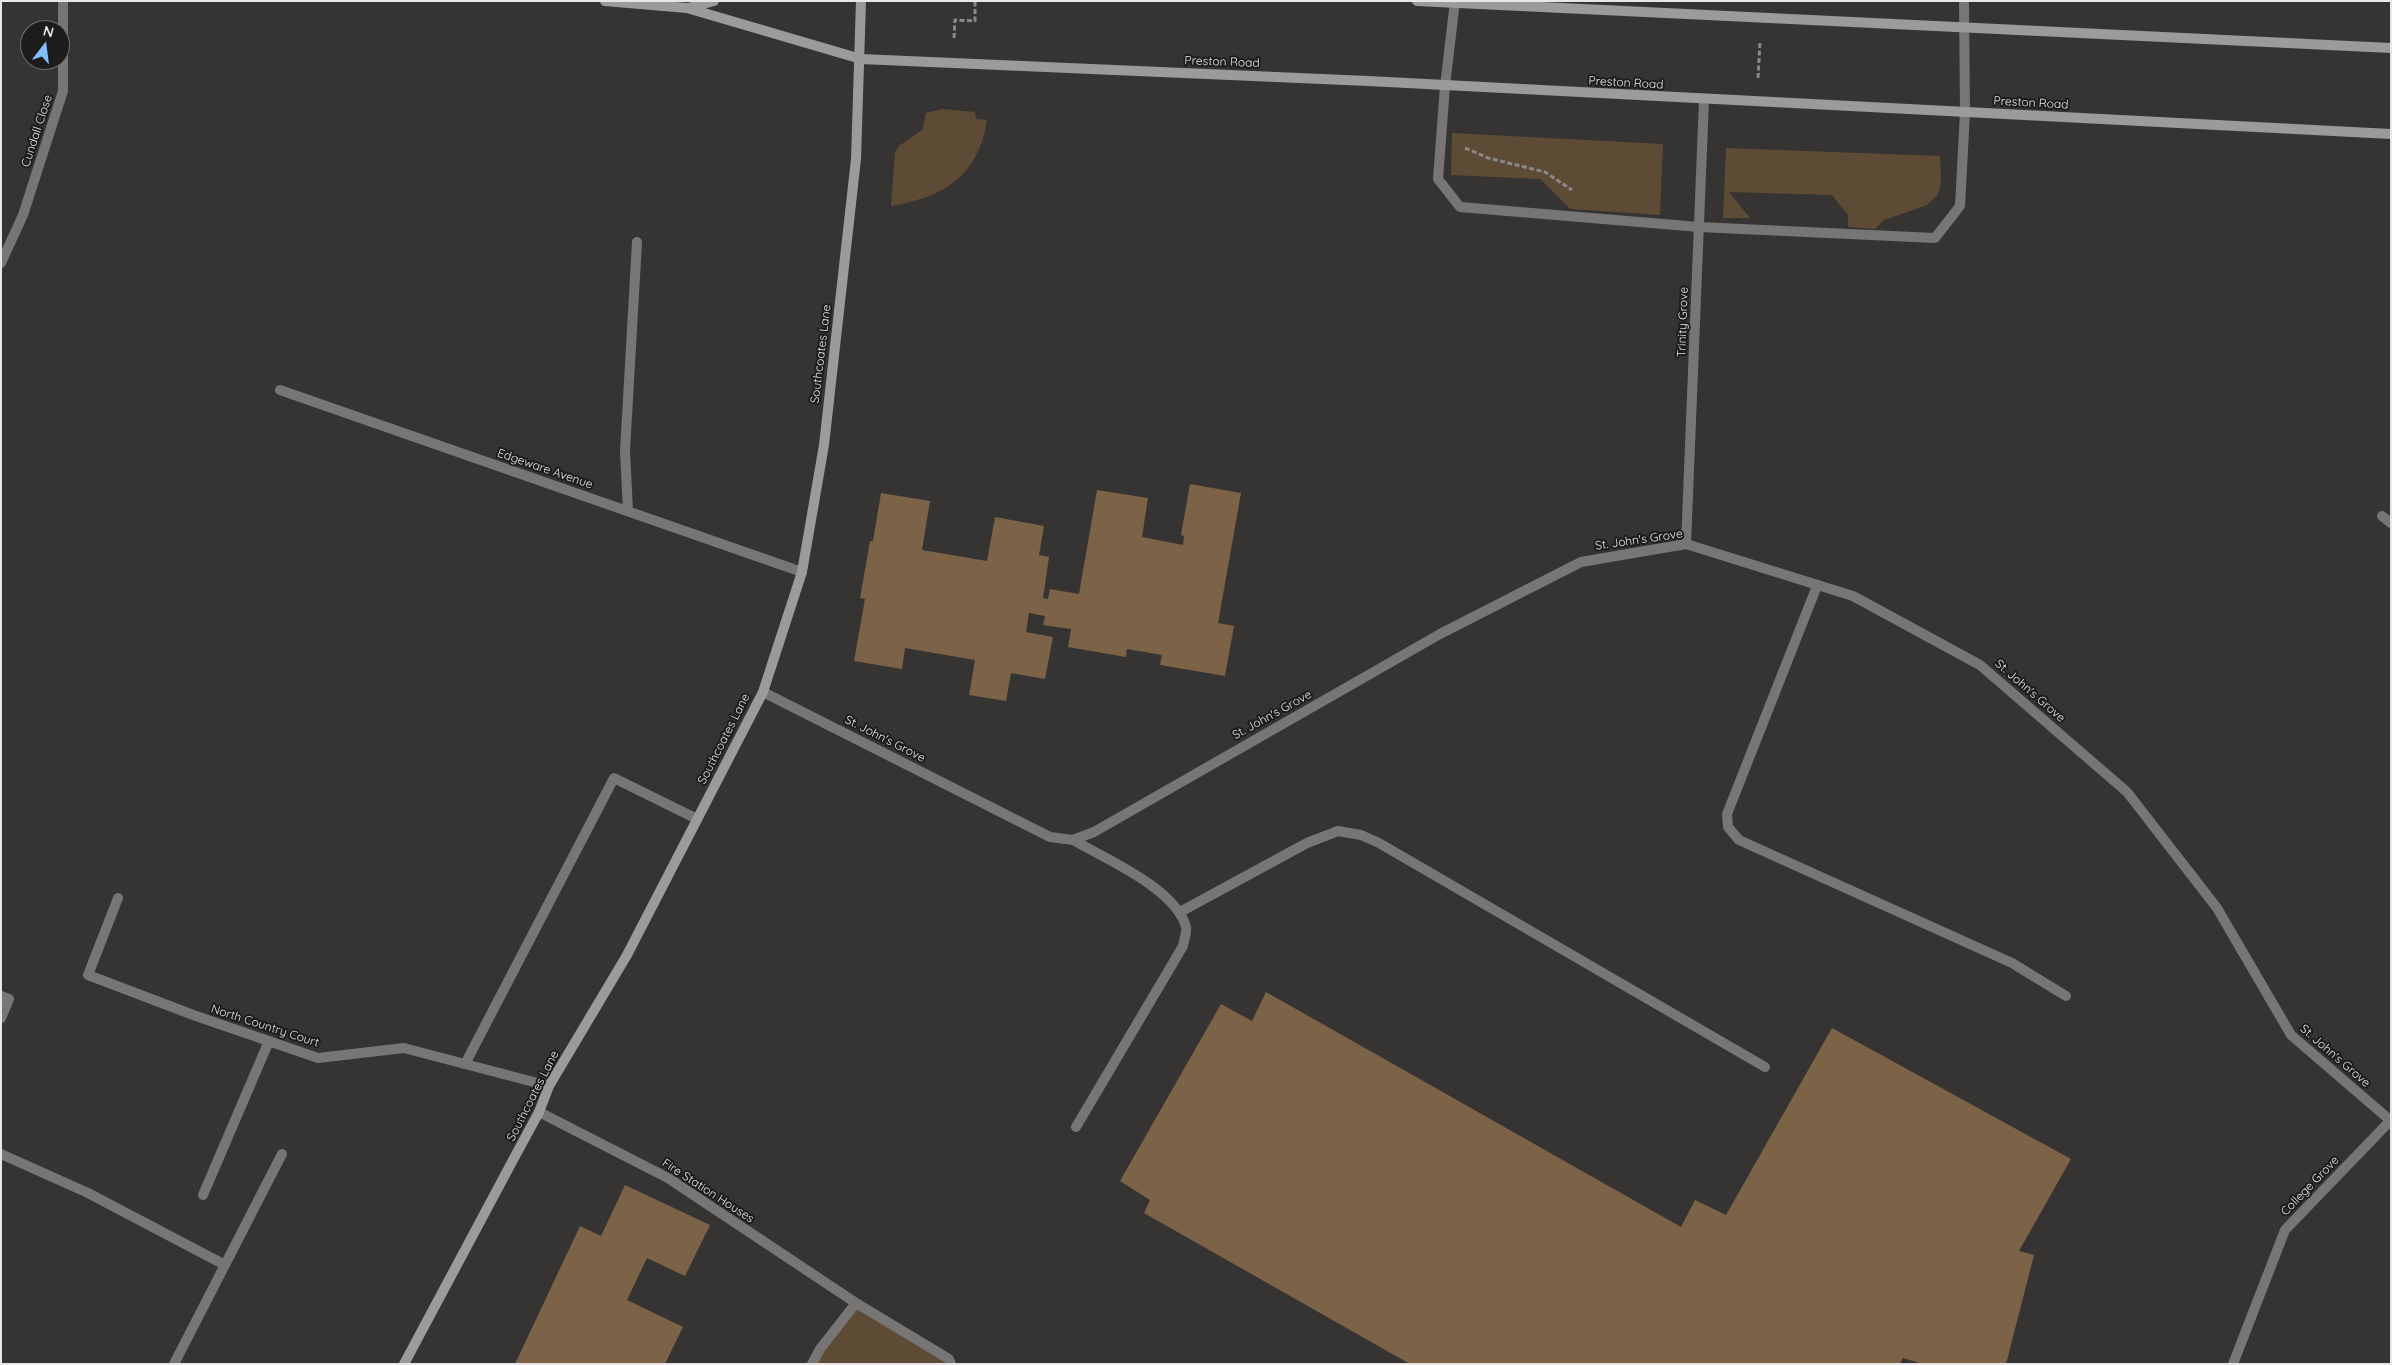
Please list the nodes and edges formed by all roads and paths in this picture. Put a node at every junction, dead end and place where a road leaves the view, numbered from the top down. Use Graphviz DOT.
graph roads {
  1 [pos="63,1"];
  2 [pos="605,1"];
  3 [pos="714,1"];
  4 [pos="861,1"];
  5 [pos="975,1"];
  6 [pos="1417,1"];
  7 [pos="1964,1"];
  8 [pos="1454,2"];
  9 [pos="687,8"];
  10 [pos="1760,19"];
  11 [pos="1963,28"];
  12 [pos="2391,48"];
  13 [pos="860,59"];
  14 [pos="953,64"];
  15 [pos="1445,86"];
  16 [pos="1704,100"];
  17 [pos="1758,102"];
  18 [pos="1965,112"];
  19 [pos="2391,134"];
  20 [pos="1441,139"];
  21 [pos="1575,192"];
  22 [pos="1698,228"];
  23 [pos="637,242"];
  24 [pos="1,263"];
  25 [pos="280,390"];
  26 [pos="628,511"];
  27 [pos="2382,516"];
  28 [pos="2391,523"];
  29 [pos="1686,544"];
  30 [pos="802,572"];
  31 [pos="1817,586"];
  32 [pos="763,692"];
  33 [pos="697,818"];
  34 [pos="1073,840"];
  35 [pos="118,898"];
  36 [pos="1180,912"];
  37 [pos="1,996"];
  38 [pos="2066,996"];
  39 [pos="1,1018"];
  40 [pos="269,1041"];
  41 [pos="465,1064"];
  42 [pos="1765,1067"];
  43 [pos="549,1086"];
  44 [pos="539,1112"];
  45 [pos="2390,1121"];
  46 [pos="1076,1127"];
  47 [pos="1,1154"];
  48 [pos="282,1154"];
  49 [pos="203,1195"];
  50 [pos="225,1265"];
  51 [pos="856,1303"];
  52 [pos="174,1364"];
  53 [pos="404,1364"];
  54 [pos="812,1364"];
  55 [pos="951,1364"];
  56 [pos="2233,1364"];
  1 -- 24 [label="street, Cundall Close"];
  2 -- 9 [label="street"];
  3 -- 9 [label="street"];
  4 -- 13 [label="street, Southcoates Lane"];
  5 -- 14 [label="path"];
  6 -- 8 [label="street"];
  7 -- 11 [label="street"];
  8 -- 10 [label="street"];
  8 -- 15 [label="street"];
  9 -- 13 [label="street"];
  10 -- 11 [label="street"];
  10 -- 17 [label="path"];
  11 -- 12 [label="street"];
  11 -- 18 [label="street"];
  13 -- 14 [label="street, Preston Road"];
  13 -- 30 [label="street, Southcoates Lane"];
  14 -- 15 [label="street, Preston Road"];
  15 -- 16 [label="street, Preston Road"];
  15 -- 20 [label="street"];
  16 -- 17 [label="street, Preston Road"];
  16 -- 22 [label="street, Trinity Grove"];
  17 -- 18 [label="street, Preston Road"];
  18 -- 19 [label="street, Preston Road"];
  18 -- 22 [label="street"];
  20 -- 21 [label="path"];
  20 -- 22 [label="street"];
  22 -- 29 [label="street, Trinity Grove"];
  23 -- 26 [label="street"];
  25 -- 26 [label="street, Edgeware Avenue"];
  26 -- 30 [label="street, Edgeware Avenue"];
  27 -- 28 [label="street"];
  29 -- 31 [label="street, St. John's Grove"];
  29 -- 34 [label="street, St. John's Grove"];
  30 -- 32 [label="street, Southcoates Lane"];
  31 -- 38 [label="street"];
  31 -- 45 [label="street, St. John's Grove"];
  32 -- 33 [label="street, Southcoates Lane"];
  32 -- 34 [label="street, St. John's Grove"];
  33 -- 41 [label="street"];
  33 -- 43 [label="street, Southcoates Lane"];
  34 -- 36 [label="street"];
  35 -- 40 [label="street, North Country Court"];
  36 -- 42 [label="street"];
  36 -- 46 [label="street"];
  37 -- 39 [label="street"];
  40 -- 41 [label="street, North Country Court"];
  40 -- 49 [label="street"];
  41 -- 43 [label="street, North Country Court"];
  43 -- 44 [label="street, Southcoates Lane"];
  44 -- 51 [label="street, Fire Station Houses"];
  44 -- 53 [label="street, Southcoates Lane"];
  45 -- 56 [label="street, College Grove"];
  47 -- 50 [label="street"];
  48 -- 50 [label="street"];
  50 -- 52 [label="street"];
  51 -- 54 [label="street"];
  51 -- 55 [label="street, Fire Station Houses"];
}
